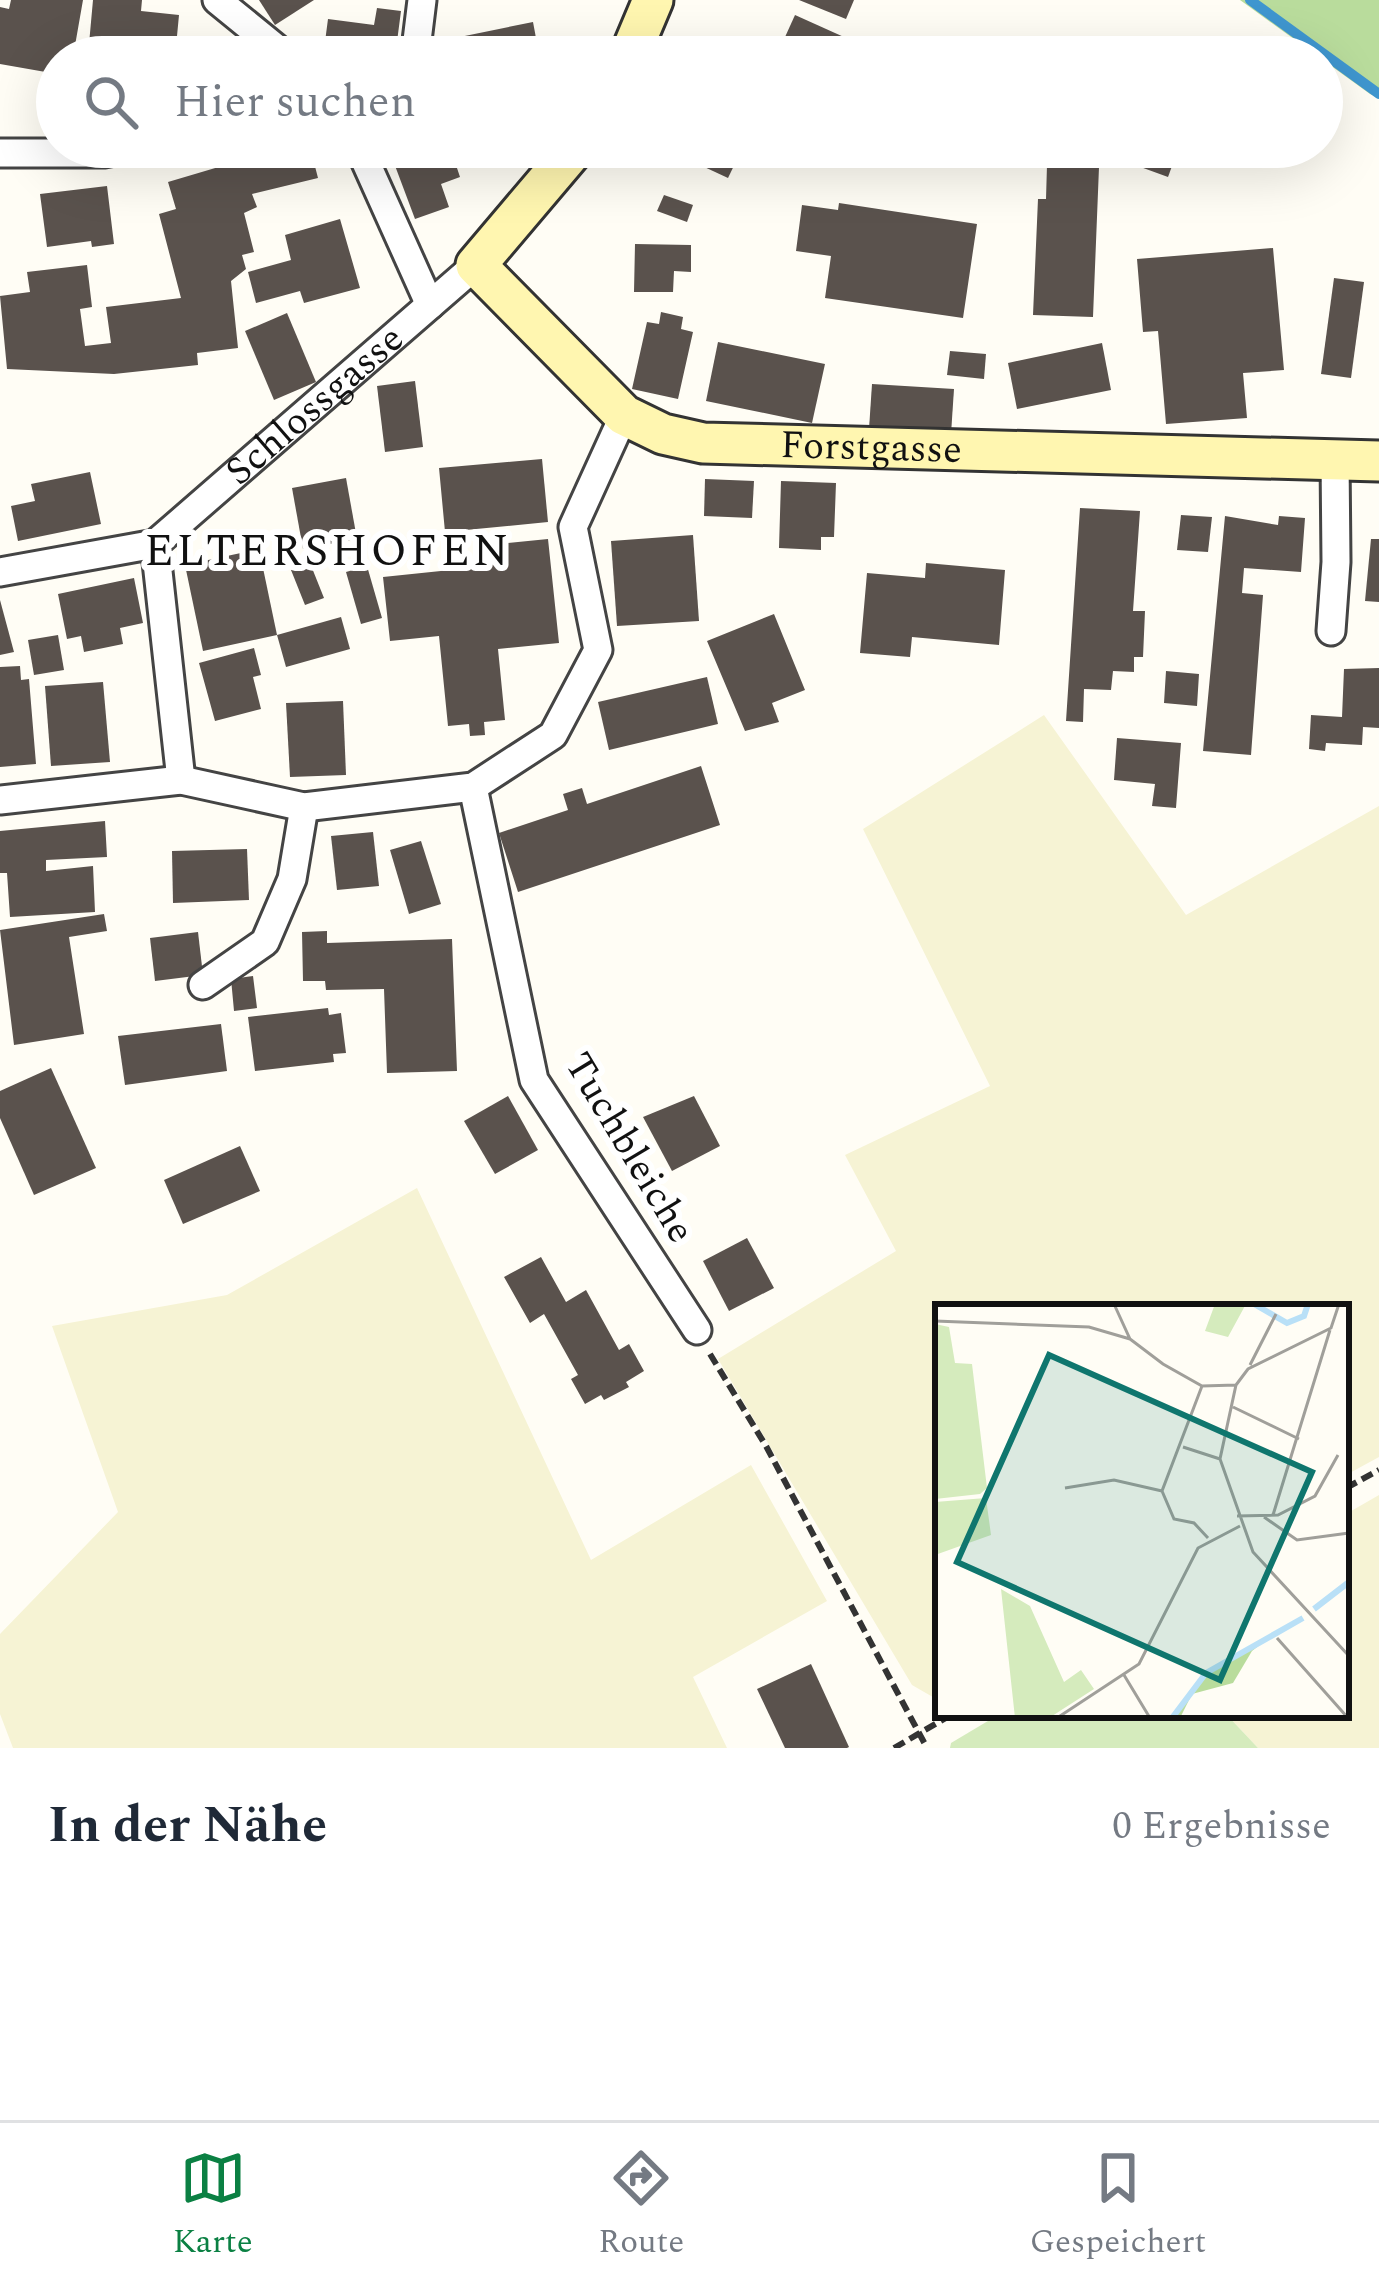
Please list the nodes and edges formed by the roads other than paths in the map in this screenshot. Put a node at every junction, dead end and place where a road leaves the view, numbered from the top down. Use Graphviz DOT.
graph roads {
  1 [pos="217,0"];
  2 [pos="422,0"];
  3 [pos="653,0"];
  4 [pos="261,36"];
  5 [pos="420,36"];
  6 [pos="638,36"];
  7 [pos="0,153"];
  8 [pos="36,153"];
  9 [pos="373,168"];
  10 [pos="558,168"];
  11 [pos="476,265"];
  12 [pos="430,304"];
  13 [pos="624,415"];
  14 [pos="1336,458"];
  15 [pos="1379,461"];
  16 [pos="154,544"];
  17 [pos="0,572"];
  18 [pos="1331,632"];
  19 [pos="181,780"];
  20 [pos="473,787"];
  21 [pos="0,800"];
  22 [pos="304,807"];
  23 [pos="203,985"];
  24 [pos="697,1330"];
  1 -- 4 [label="street"];
  2 -- 5 [label="street"];
  3 -- 6 [label="street"];
  7 -- 8 [label="street"];
  9 -- 12 [label="street"];
  10 -- 11 [label="street, Schlossgasse"];
  11 -- 12 [label="street, Schlossgasse"];
  11 -- 13 [label="street, Forstgasse"];
  12 -- 16 [label="street, Schlossgasse"];
  13 -- 14 [label="street, Forstgasse"];
  13 -- 20 [label="street"];
  14 -- 15 [label="street, Forstgasse"];
  14 -- 18 [label="street"];
  16 -- 17 [label="street"];
  16 -- 19 [label="street"];
  19 -- 21 [label="street"];
  19 -- 22 [label="street"];
  20 -- 22 [label="street"];
  20 -- 24 [label="street, Tuchbleiche"];
  22 -- 23 [label="street"];
}
